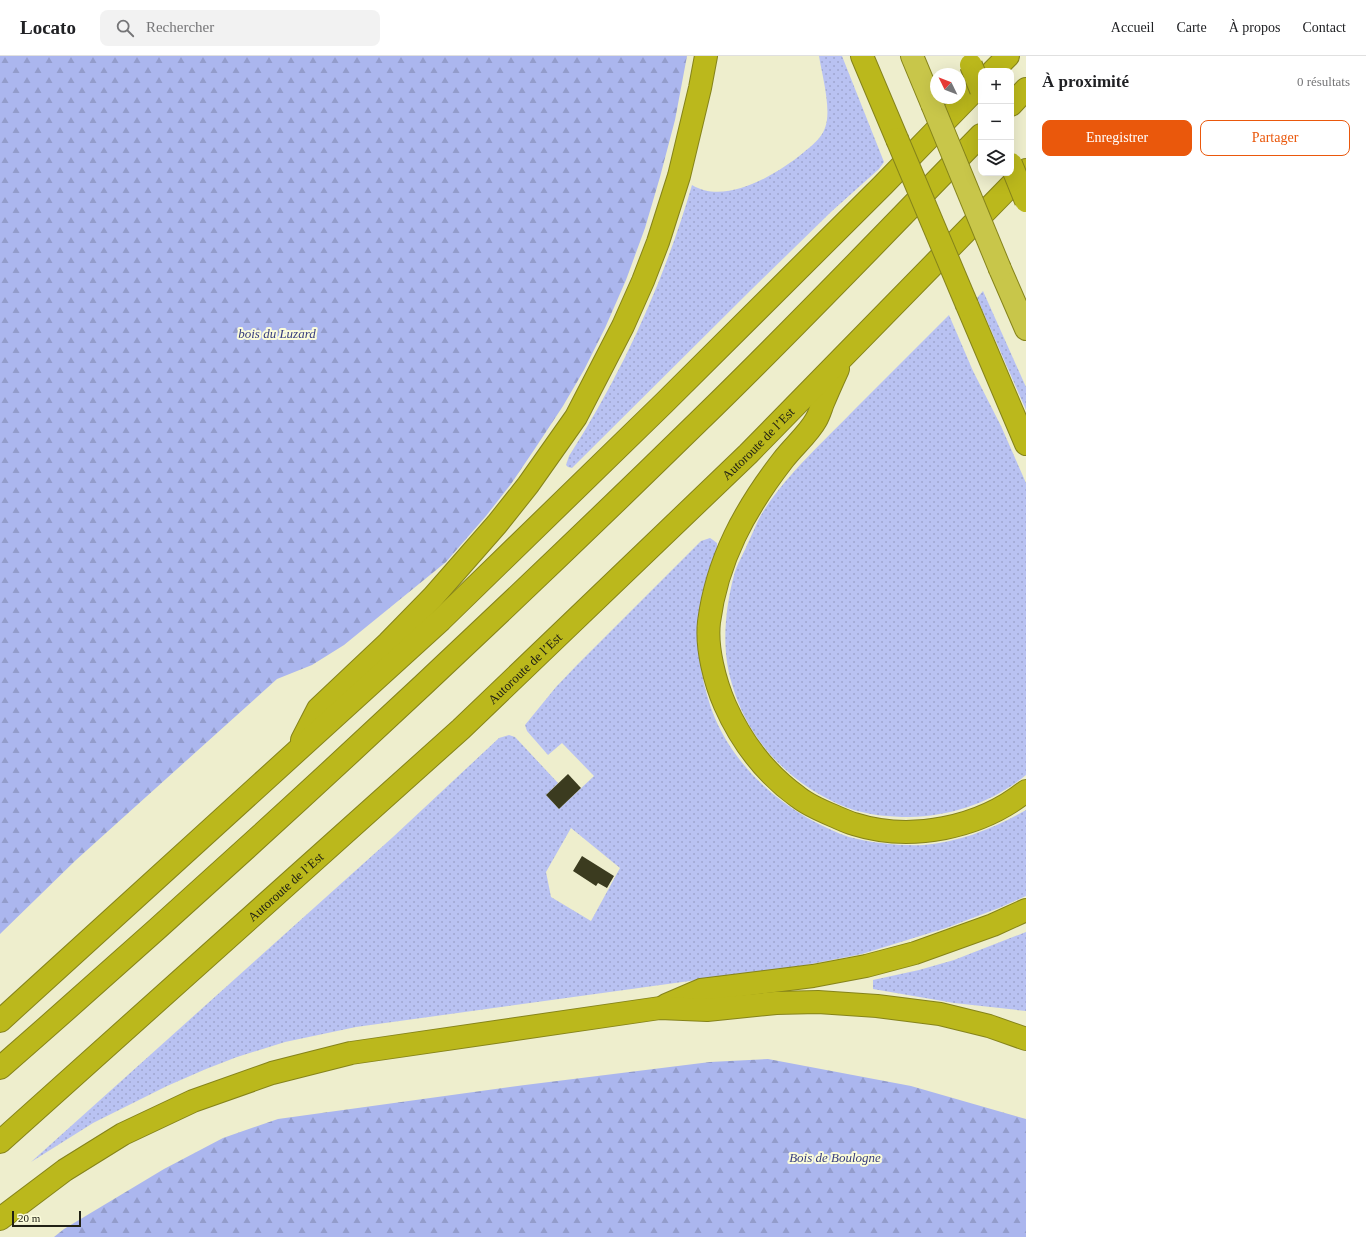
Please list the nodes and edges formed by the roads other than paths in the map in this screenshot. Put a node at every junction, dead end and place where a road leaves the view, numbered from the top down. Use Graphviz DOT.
graph roads {
  1 [pos="706,56"];
  2 [pos="862,56"];
  3 [pos="912,56"];
  4 [pos="1008,56"];
  5 [pos="969,60"];
  6 [pos="996,68"];
  7 [pos="978,82"];
  8 [pos="978,87"];
  9 [pos="1026,89"];
  10 [pos="1012,104"];
  11 [pos="978,138"];
  12 [pos="1026,170"];
  13 [pos="1014,171"];
  14 [pos="1026,200"];
  15 [pos="1026,328"];
  16 [pos="842,359"];
  17 [pos="1026,444"];
  18 [pos="296,752"];
  19 [pos="1026,792"];
  20 [pos="1026,910"];
  21 [pos="660,1008"];
  22 [pos="0,1021"];
  23 [pos="1026,1039"];
  24 [pos="0,1068"];
  25 [pos="0,1142"];
  26 [pos="0,1219"];
  1 -- 18 [label="highway"];
  2 -- 17 [label="highway, bridge"];
  3 -- 15 [label="highway, bridge"];
  4 -- 6 [label="highway"];
  5 -- 7 [label="highway, bridge"];
  8 -- 18 [label="highway"];
  9 -- 10 [label="highway"];
  11 -- 24 [label="highway"];
  12 -- 16 [label="highway, Autoroute de l’Est"];
  13 -- 14 [label="highway, bridge"];
  16 -- 19 [label="highway"];
  16 -- 25 [label="highway, Autoroute de l’Est"];
  18 -- 22 [label="highway"];
  20 -- 21 [label="highway"];
  21 -- 23 [label="highway"];
  21 -- 26 [label="highway"];
}
